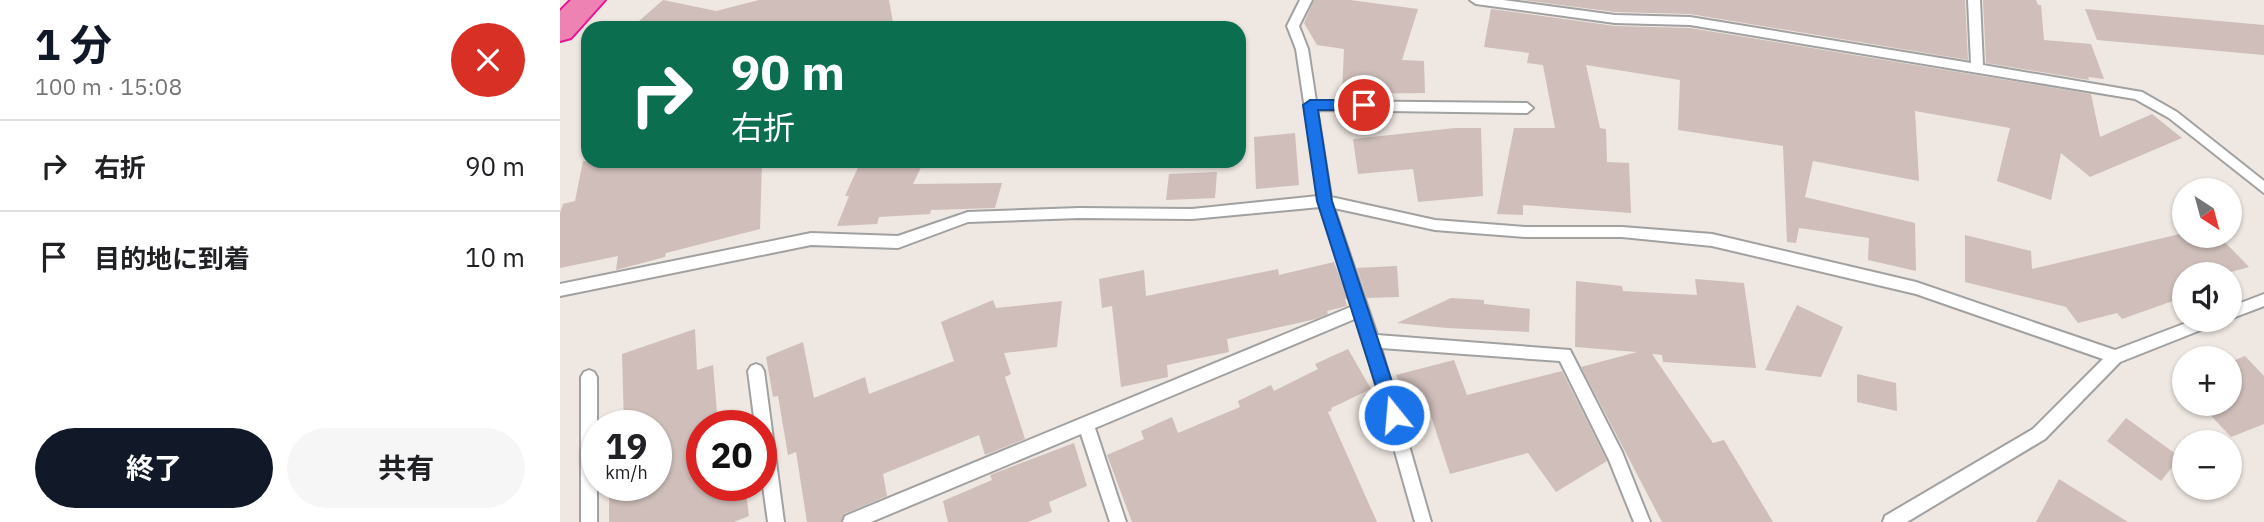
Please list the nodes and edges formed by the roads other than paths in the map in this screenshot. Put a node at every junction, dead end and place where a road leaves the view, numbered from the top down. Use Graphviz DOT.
graph roads {
  1 [pos="589,0"];
  2 [pos="1306,0"];
  3 [pos="1476,0"];
  4 [pos="1974,0"];
  5 [pos="560,30"];
  6 [pos="1977,69"];
  7 [pos="1310,105"];
  8 [pos="1527,108"];
  9 [pos="2264,188"];
  10 [pos="1325,201"];
  11 [pos="560,290"];
  12 [pos="2264,300"];
  13 [pos="2242,308"];
  14 [pos="1362,309"];
  15 [pos="2180,332"];
  16 [pos="1372,341"];
  17 [pos="2115,357"];
  18 [pos="756,371"];
  19 [pos="589,377"];
  20 [pos="1086,425"];
  21 [pos="589,522"];
  22 [pos="775,522"];
  23 [pos="851,522"];
  24 [pos="1118,522"];
  25 [pos="1423,522"];
  26 [pos="1642,522"];
  27 [pos="1891,522"];
  1 -- 5 [label="highway"];
  2 -- 7 [label="lane"];
  3 -- 6 [label="lane"];
  4 -- 6 [label="lane"];
  6 -- 9 [label="lane"];
  7 -- 8 [label="lane"];
  7 -- 10 [label="lane"];
  10 -- 11 [label="lane"];
  10 -- 14 [label="lane"];
  10 -- 17 [label="lane"];
  12 -- 13 [label="lane"];
  14 -- 16 [label="lane"];
  14 -- 20 [label="lane"];
  15 -- 17 [label="lane"];
  16 -- 25 [label="lane"];
  16 -- 26 [label="lane"];
  17 -- 27 [label="lane"];
  18 -- 22 [label="lane"];
  19 -- 21 [label="lane"];
  20 -- 23 [label="lane"];
  20 -- 24 [label="lane"];
}
